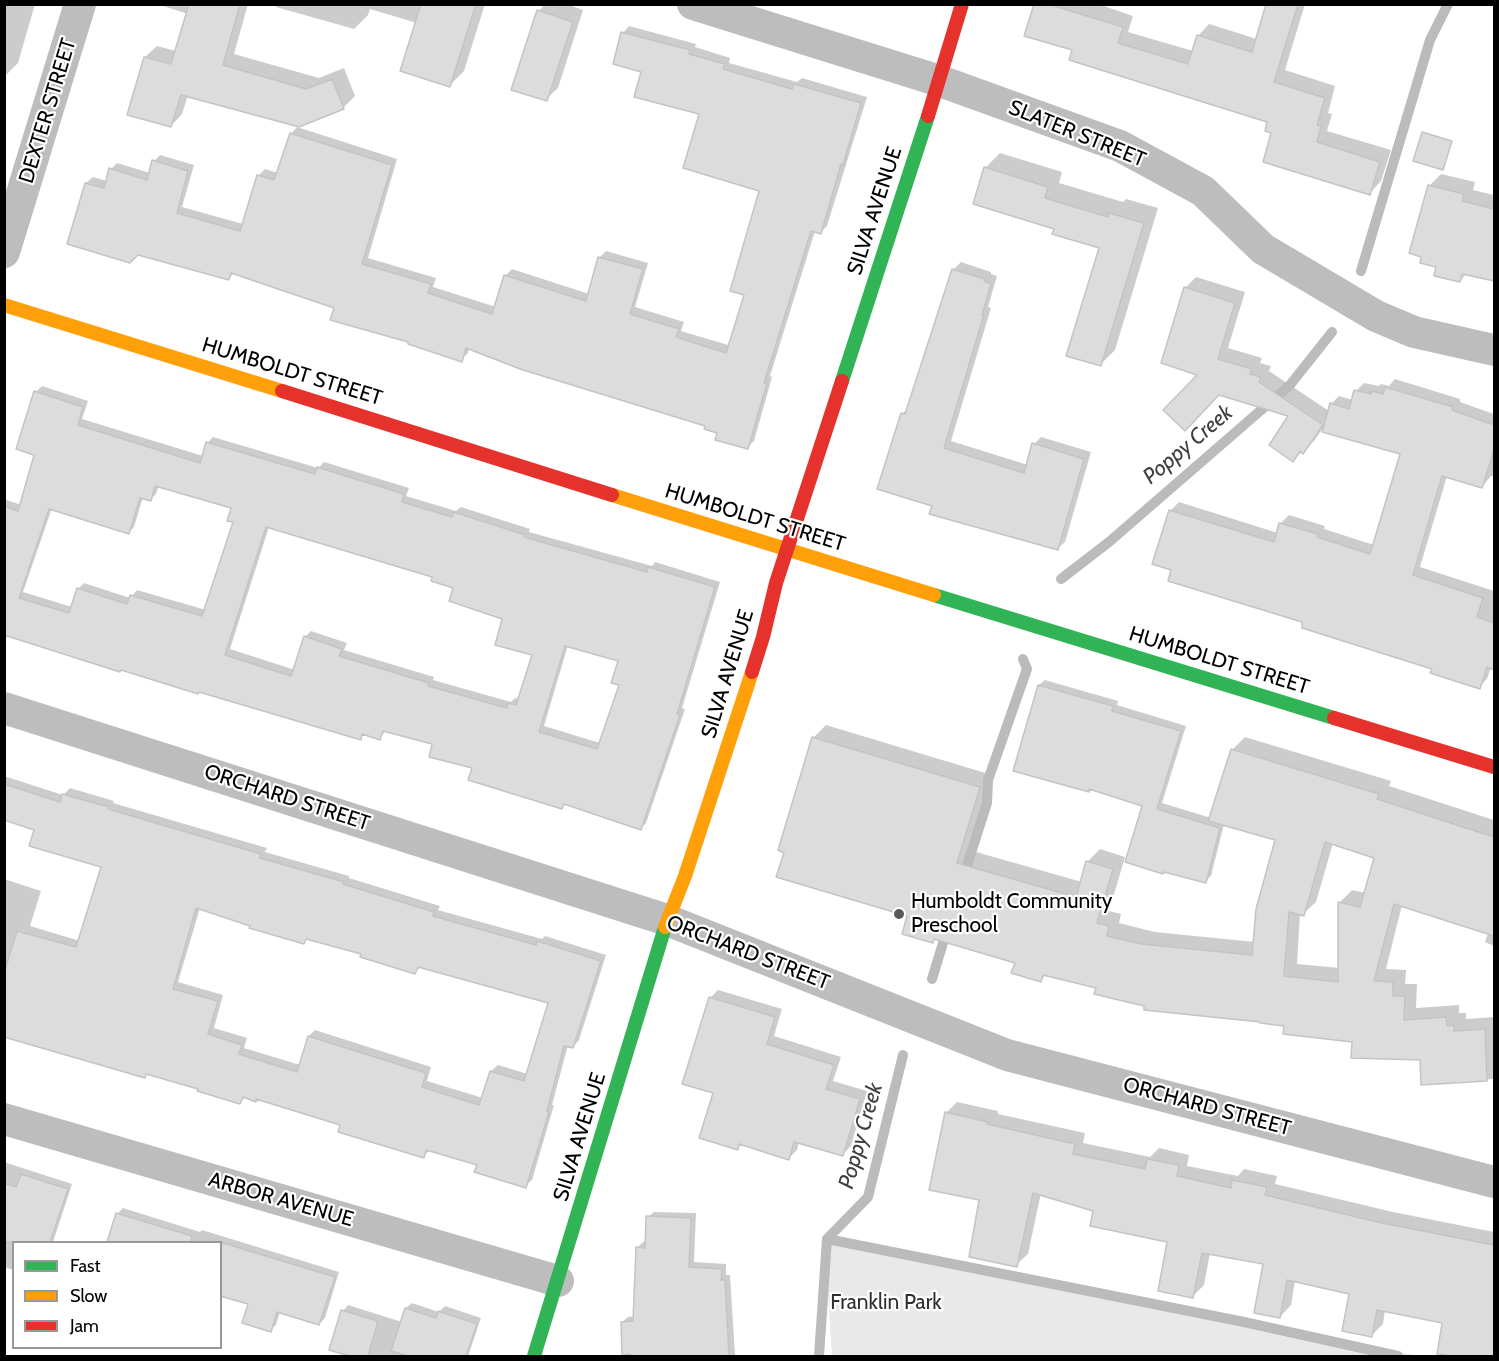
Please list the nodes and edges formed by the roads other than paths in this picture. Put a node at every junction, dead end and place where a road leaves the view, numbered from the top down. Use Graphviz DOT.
graph roads {
  1 [pos="80,4"];
  2 [pos="693,4"];
  3 [pos="962,4"];
  4 [pos="940,81"];
  5 [pos="4,252"];
  6 [pos="4,305"];
  7 [pos="1494,351"];
  8 [pos="787,550"];
  9 [pos="4,708"];
  10 [pos="1494,767"];
  11 [pos="667,920"];
  12 [pos="4,1119"];
  13 [pos="1494,1182"];
  14 [pos="558,1281"];
  15 [pos="534,1356"];
  1 -- 5 [label="street, DEXTER STREET"];
  2 -- 4 [label="street, SLATER STREET"];
  3 -- 4 [label="street, SILVA AVENUE"];
  4 -- 7 [label="street, SLATER STREET"];
  4 -- 8 [label="street, SILVA AVENUE"];
  6 -- 8 [label="street, HUMBOLDT STREET"];
  8 -- 10 [label="street, HUMBOLDT STREET"];
  8 -- 11 [label="street, SILVA AVENUE"];
  9 -- 11 [label="street, ORCHARD STREET"];
  11 -- 13 [label="street, ORCHARD STREET"];
  11 -- 14 [label="street, SILVA AVENUE"];
  12 -- 14 [label="street, ARBOR AVENUE"];
  14 -- 15 [label="street, SILVA AVENUE"];
}
